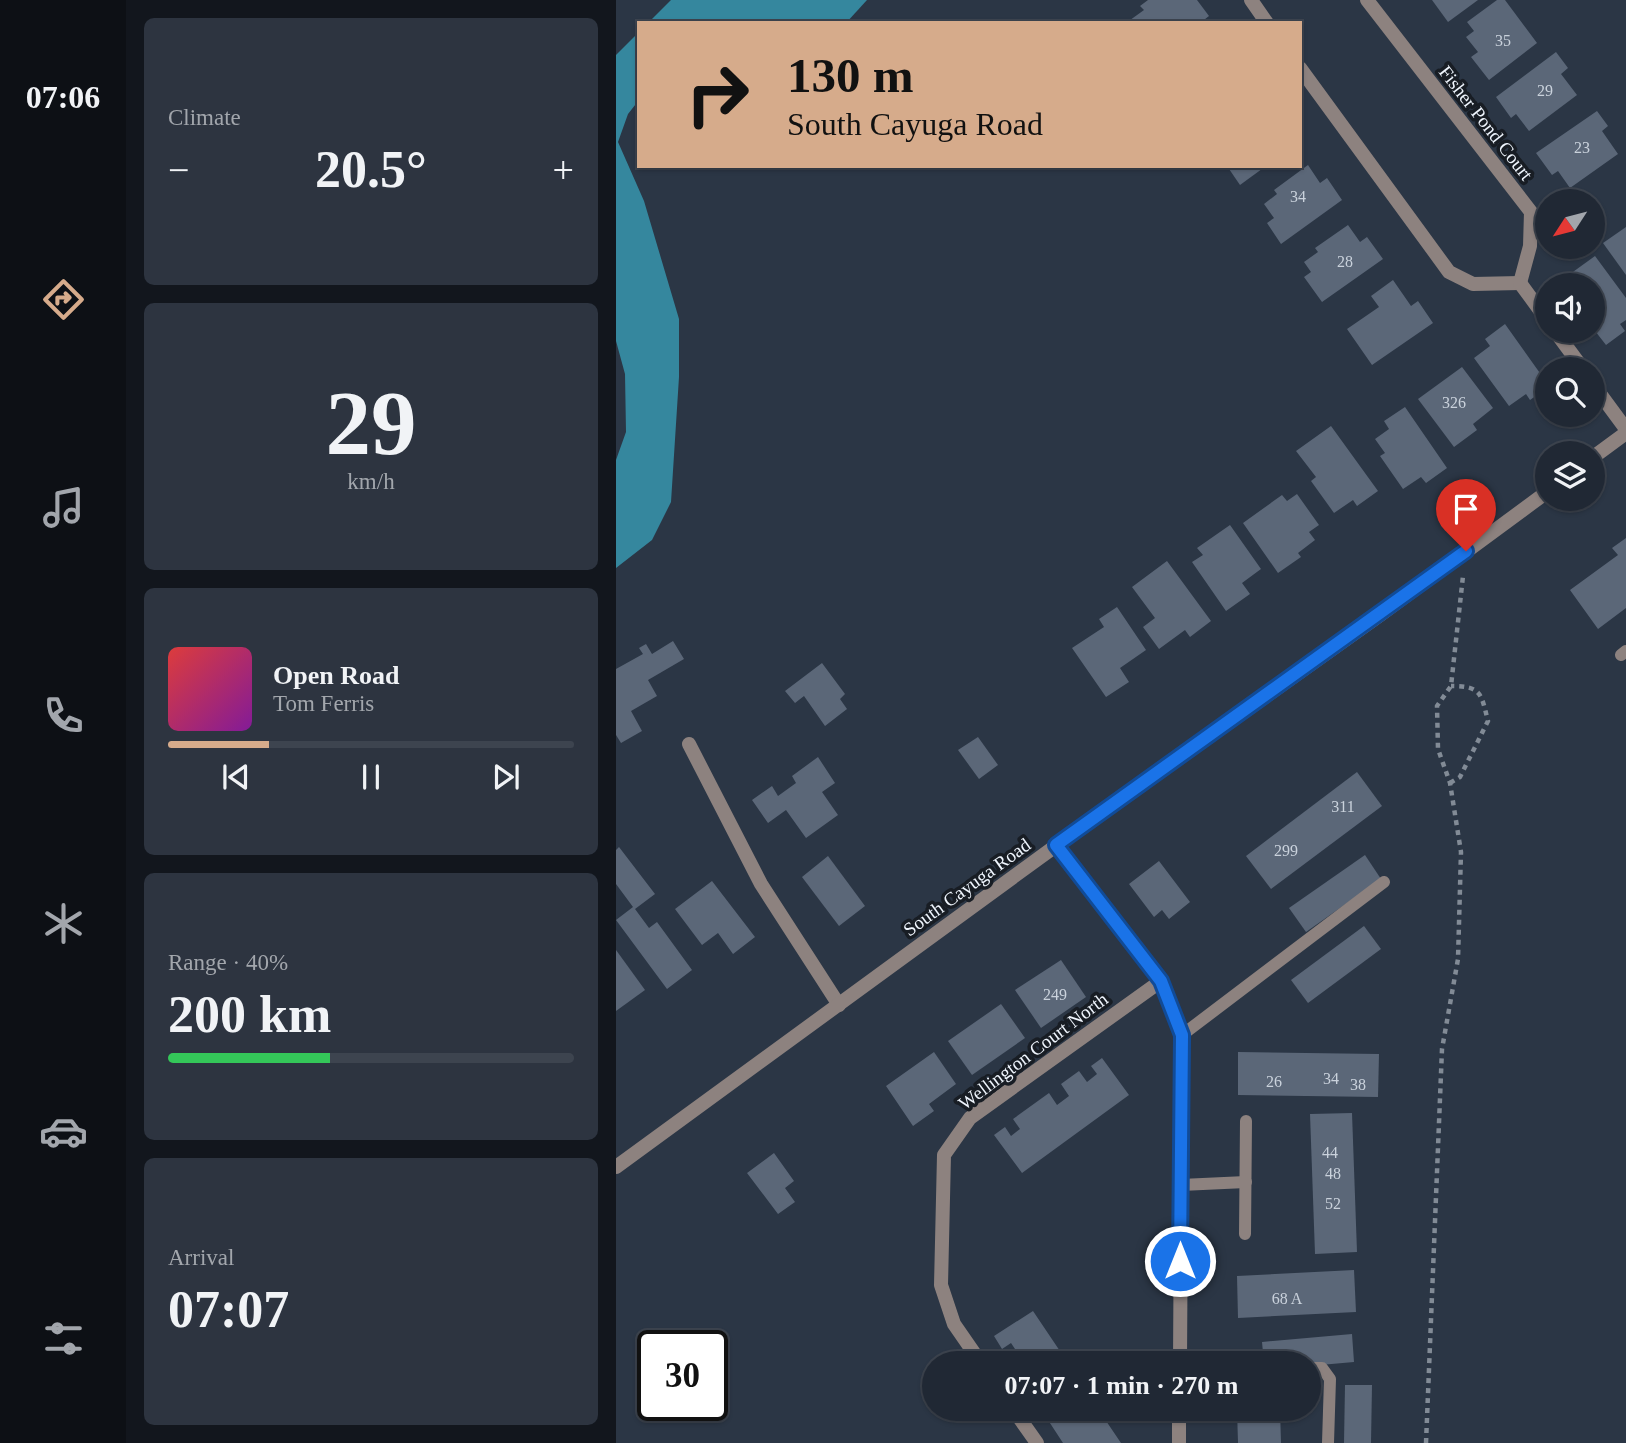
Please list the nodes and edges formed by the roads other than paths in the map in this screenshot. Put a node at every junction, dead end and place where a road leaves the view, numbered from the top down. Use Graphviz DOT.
graph roads {
  1 [pos="1251,0"];
  2 [pos="1367,0"];
  3 [pos="1267,21"];
  4 [pos="1302,71"];
  5 [pos="1520,283"];
  6 [pos="1535,304"];
  7 [pos="1605,401"];
  8 [pos="1626,431"];
  9 [pos="1605,448"];
  10 [pos="1535,501"];
  11 [pos="689,744"];
  12 [pos="1056,845"];
  13 [pos="1384,882"];
  14 [pos="1161,981"];
  15 [pos="839,1005"];
  16 [pos="1182,1035"];
  17 [pos="1246,1121"];
  18 [pos="616,1167"];
  19 [pos="1246,1182"];
  20 [pos="1181,1185"];
  21 [pos="1245,1234"];
  22 [pos="973,1351"];
  23 [pos="1180,1351"];
  24 [pos="1321,1368"];
  25 [pos="1021,1421"];
  26 [pos="1179,1421"];
  27 [pos="1037,1443"];
  28 [pos="1179,1443"];
  29 [pos="1328,1443"];
  1 -- 3 [label="street"];
  2 -- 5 [label="street, Fisher Pond Court"];
  4 -- 5 [label="street"];
  5 -- 6 [label="street"];
  7 -- 8 [label="street"];
  8 -- 9 [label="street"];
  10 -- 12 [label="street, South Cayuga Road"];
  11 -- 15 [label="street"];
  12 -- 14 [label="street"];
  12 -- 15 [label="street, South Cayuga Road"];
  13 -- 16 [label="lane"];
  14 -- 16 [label="street"];
  14 -- 22 [label="street, Wellington Court North"];
  15 -- 18 [label="street, South Cayuga Road"];
  16 -- 20 [label="street"];
  17 -- 19 [label="lane"];
  19 -- 20 [label="lane"];
  19 -- 21 [label="lane"];
  20 -- 23 [label="street"];
  24 -- 29 [label="lane"];
  25 -- 27 [label="street"];
  26 -- 28 [label="street"];
}
